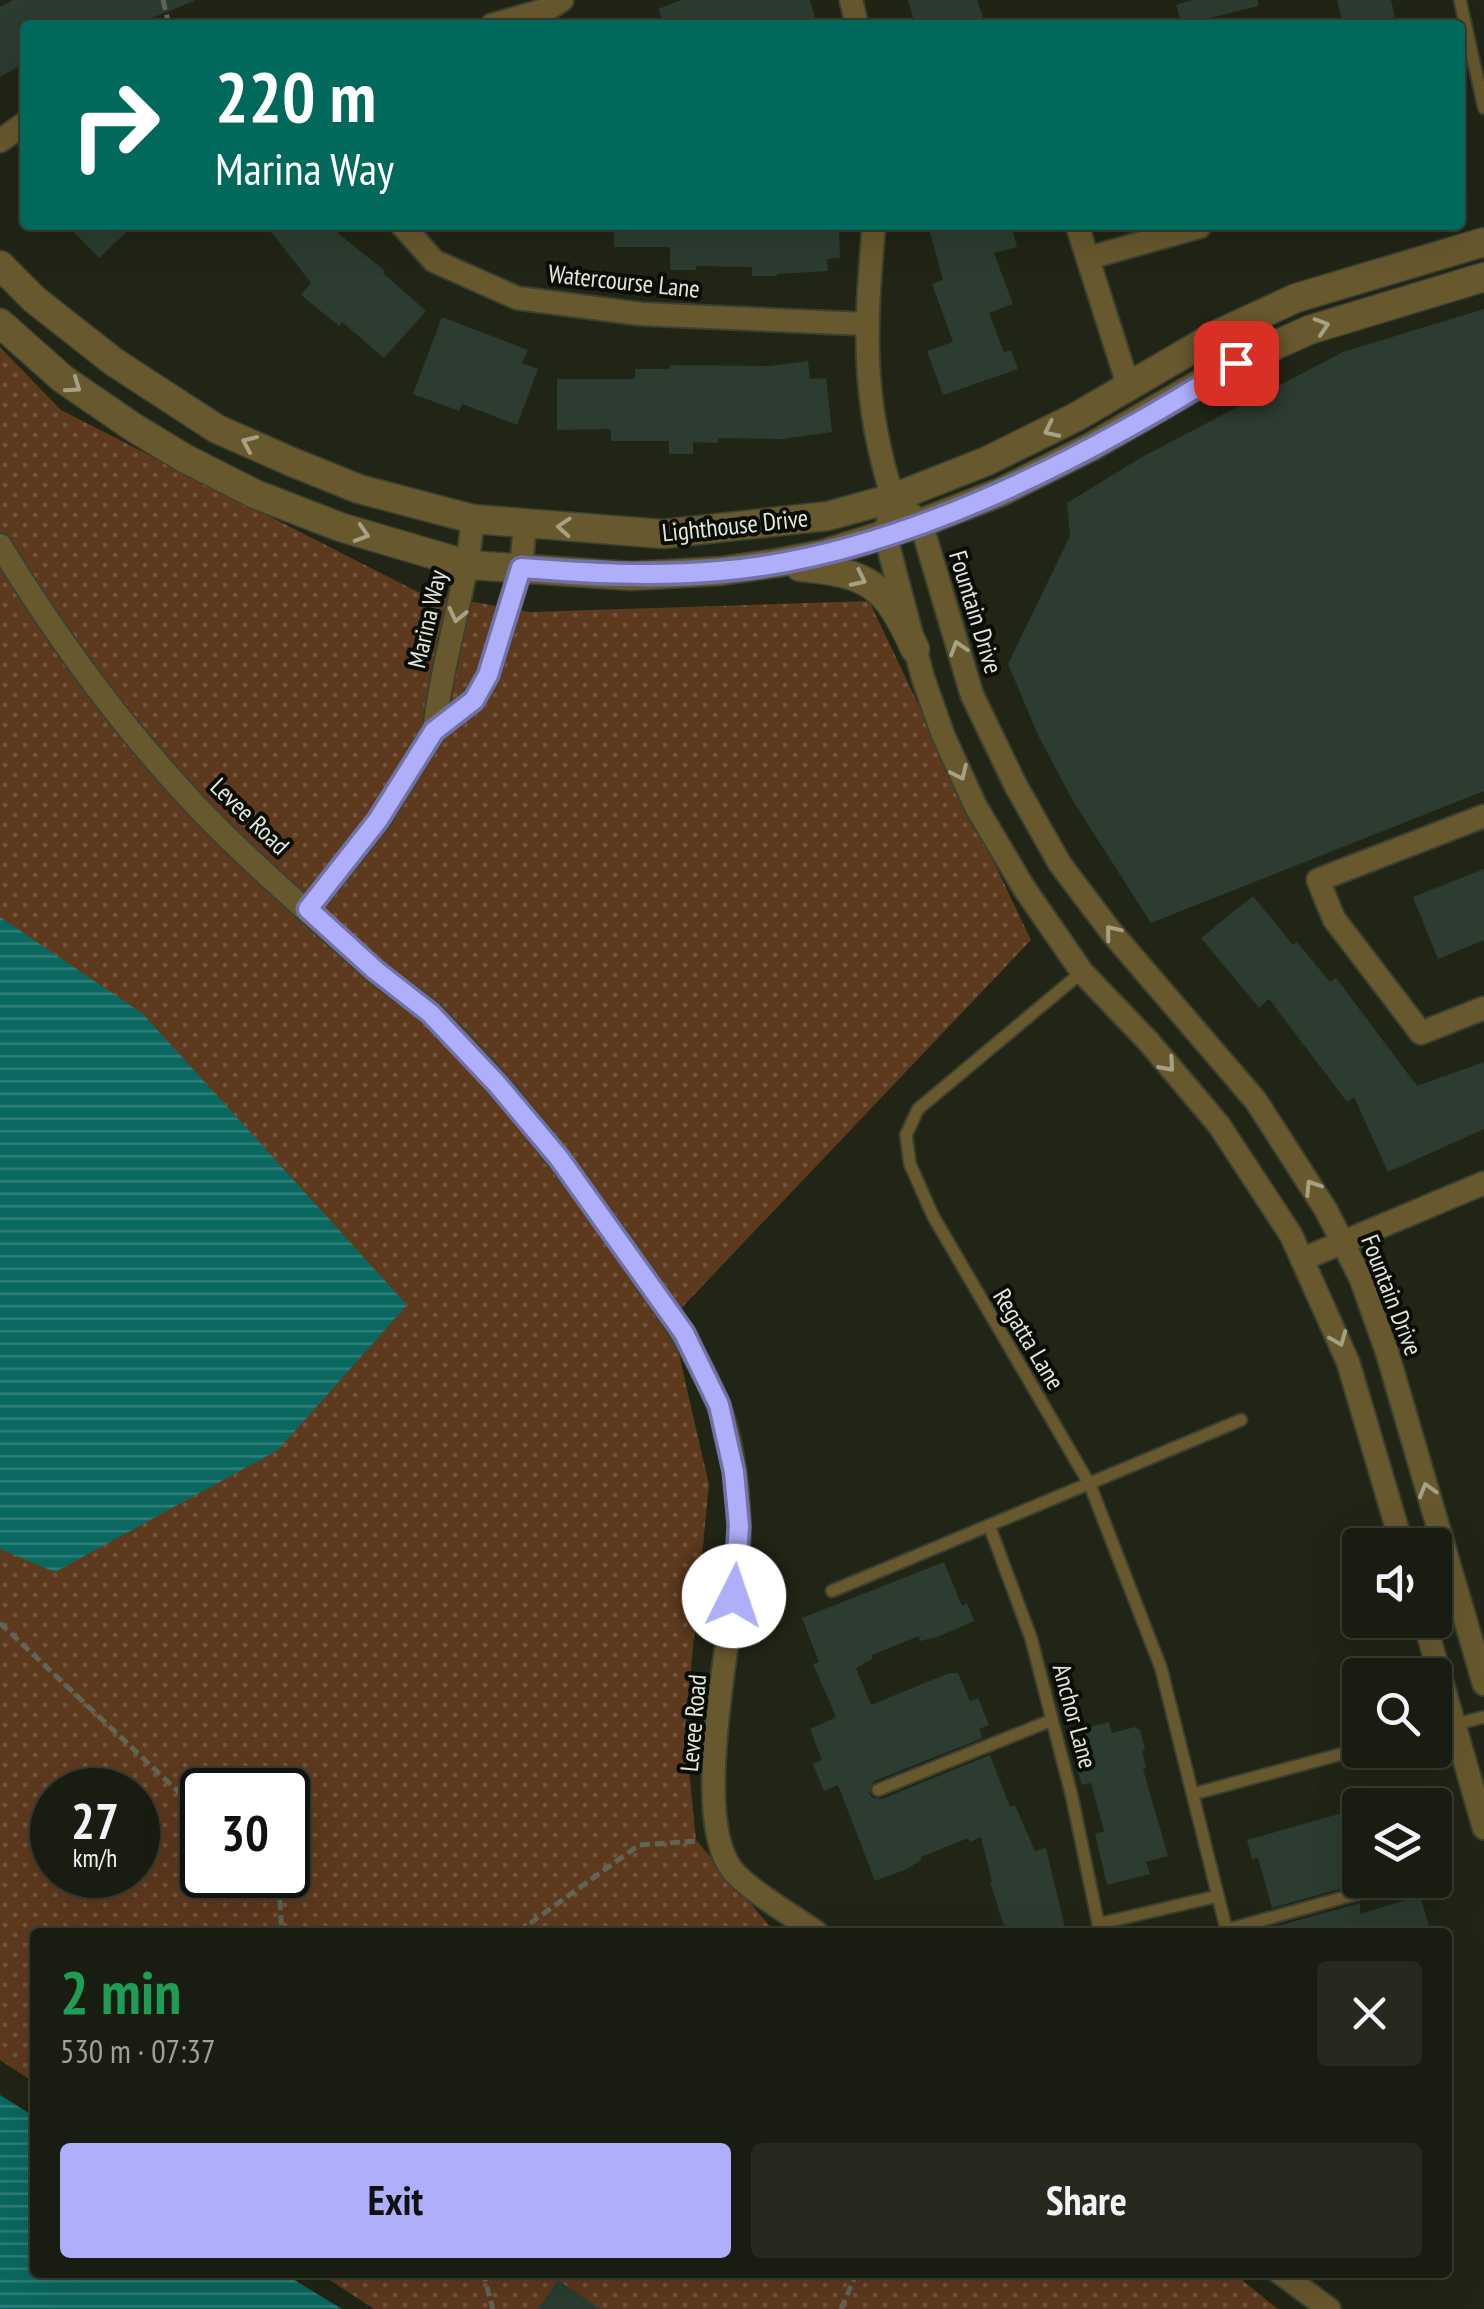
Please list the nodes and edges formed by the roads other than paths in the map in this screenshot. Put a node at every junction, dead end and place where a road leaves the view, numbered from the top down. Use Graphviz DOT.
graph roads {
  1 [pos="562,0"];
  2 [pos="510,20"];
  3 [pos="1465,22"];
  4 [pos="1484,108"];
  5 [pos="20,126"];
  6 [pos="0,141"];
  7 [pos="406,230"];
  8 [pos="874,230"];
  9 [pos="1079,230"];
  10 [pos="1188,230"];
  11 [pos="1484,242"];
  12 [pos="1088,258"];
  13 [pos="0,265"];
  14 [pos="1484,277"];
  15 [pos="0,323"];
  16 [pos="865,324"];
  17 [pos="1129,388"];
  18 [pos="893,498"];
  19 [pos="473,519"];
  20 [pos="921,523"];
  21 [pos="526,524"];
  22 [pos="885,534"];
  23 [pos="0,546"];
  24 [pos="768,564"];
  25 [pos="468,565"];
  26 [pos="521,568"];
  27 [pos="915,649"];
  28 [pos="434,731"];
  29 [pos="1484,816"];
  30 [pos="308,909"];
  31 [pos="1082,972"];
  32 [pos="1484,1008"];
  33 [pos="1484,1183"];
  34 [pos="1342,1241"];
  35 [pos="1303,1259"];
  36 [pos="1241,1420"];
  37 [pos="1090,1485"];
  38 [pos="989,1525"];
  39 [pos="1397,1528"];
  40 [pos="832,1591"];
  41 [pos="1484,1684"];
  42 [pos="1484,1716"];
  43 [pos="1052,1720"];
  44 [pos="1452,1725"];
  45 [pos="1452,1745"];
  46 [pos="1342,1754"];
  47 [pos="878,1790"];
  48 [pos="1193,1794"];
  49 [pos="1484,1828"];
  50 [pos="1218,1896"];
  51 [pos="1344,1898"];
  52 [pos="811,1928"];
  53 [pos="1099,1928"];
  54 [pos="1226,1928"];
  55 [pos="1241,1928"];
  56 [pos="1287,2278"];
  57 [pos="1329,2309"];
  1 -- 2 [label="street"];
  3 -- 4 [label="lane"];
  5 -- 6 [label="street"];
  7 -- 16 [label="street, Watercourse Lane"];
  8 -- 16 [label="street"];
  9 -- 12 [label="street"];
  10 -- 12 [label="street"];
  11 -- 17 [label="street, Lighthouse Drive"];
  12 -- 17 [label="street"];
  19 -- 13 [label="street, Lighthouse Drive, one-way"];
  20 -- 14 [label="street, Lighthouse Drive, one-way"];
  15 -- 25 [label="street, Lighthouse Drive, one-way"];
  16 -- 18 [label="street"];
  17 -- 18 [label="street, Lighthouse Drive, one-way"];
  18 -- 20 [label="street"];
  18 -- 21 [label="street, Lighthouse Drive, one-way"];
  18 -- 22 [label="street"];
  19 -- 21 [label="street, Lighthouse Drive"];
  19 -- 25 [label="street, Marina Way"];
  20 -- 22 [label="street, Lighthouse Drive"];
  34 -- 20 [label="street, Fountain Drive, one-way"];
  21 -- 26 [label="street, Marina Way"];
  22 -- 24 [label="street, Lighthouse Drive"];
  22 -- 27 [label="street"];
  23 -- 30 [label="street, Levee Road"];
  24 -- 26 [label="street, Lighthouse Drive"];
  24 -- 27 [label="street, one-way"];
  25 -- 26 [label="street, Lighthouse Drive"];
  25 -- 28 [label="street, Marina Way, one-way"];
  26 -- 28 [label="street, Marina Way"];
  27 -- 31 [label="street, one-way"];
  28 -- 30 [label="street, Marina Way"];
  29 -- 32 [label="street"];
  30 -- 52 [label="street, Levee Road"];
  31 -- 35 [label="street, one-way"];
  31 -- 37 [label="lane, Regatta Lane"];
  33 -- 34 [label="street"];
  34 -- 35 [label="street"];
  41 -- 34 [label="street, Fountain Drive, one-way"];
  35 -- 39 [label="street, one-way"];
  36 -- 37 [label="lane"];
  37 -- 38 [label="lane"];
  37 -- 48 [label="lane, Regatta Lane"];
  38 -- 40 [label="lane"];
  38 -- 43 [label="lane, Anchor Lane"];
  42 -- 44 [label="lane"];
  43 -- 47 [label="lane"];
  43 -- 53 [label="lane, Anchor Lane"];
  45 -- 49 [label="street"];
  46 -- 48 [label="lane"];
  48 -- 50 [label="lane, Regatta Lane"];
  50 -- 53 [label="lane, Anchor Lane"];
  50 -- 54 [label="lane, Regatta Lane"];
  51 -- 55 [label="lane"];
  56 -- 57 [label="street"];
}
